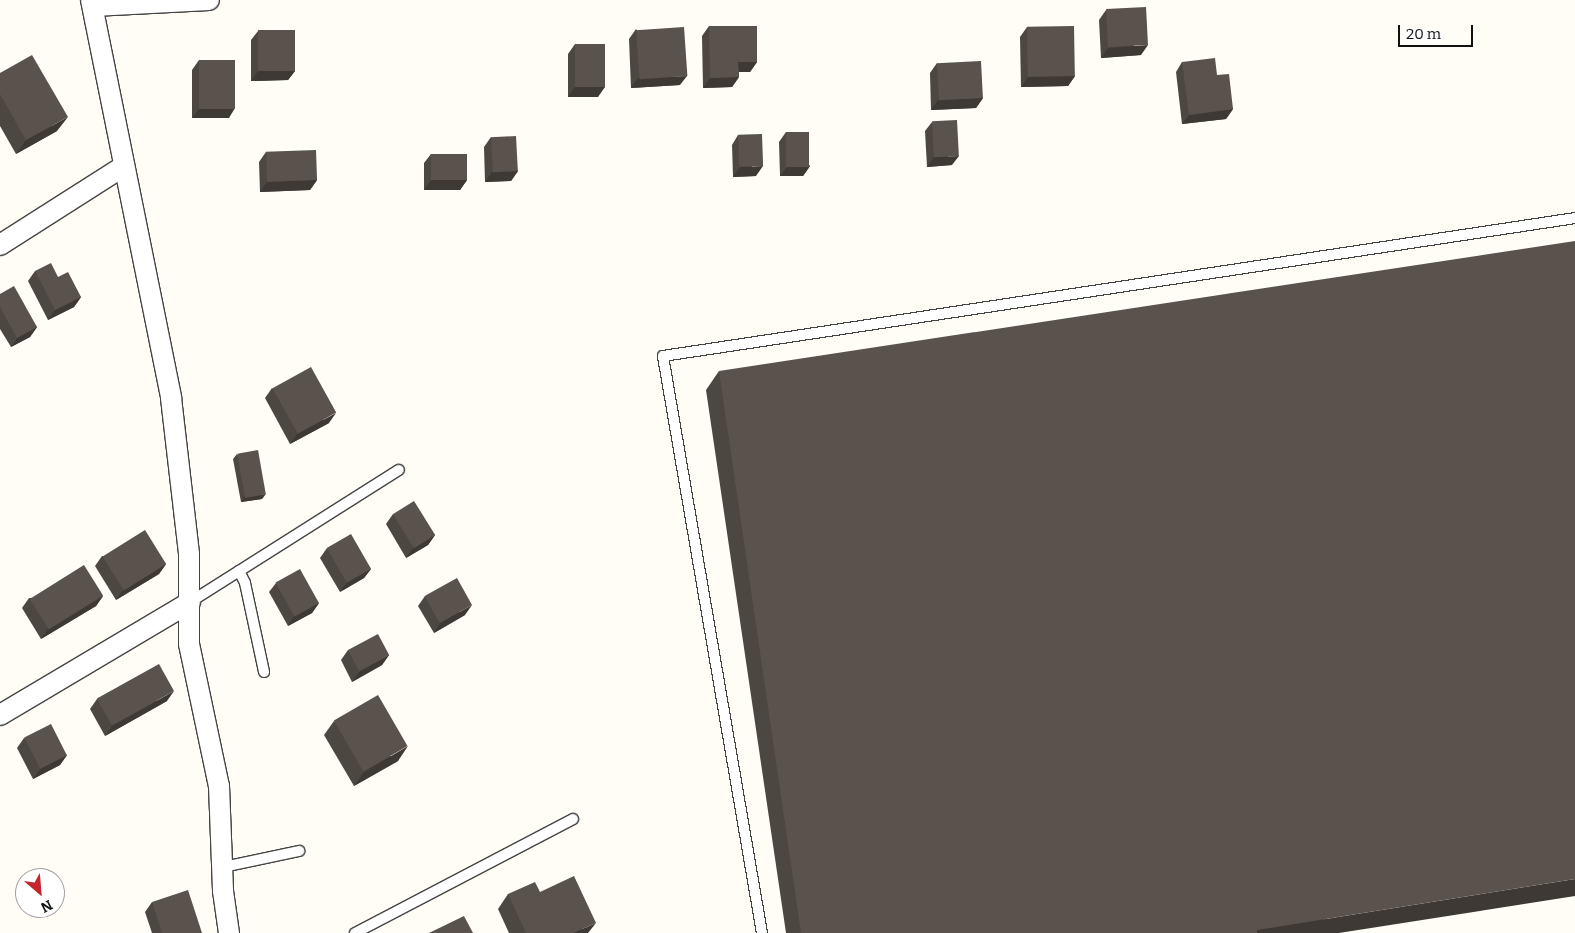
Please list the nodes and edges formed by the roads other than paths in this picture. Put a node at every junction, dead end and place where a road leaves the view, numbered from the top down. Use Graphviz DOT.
graph roads {
  1 [pos="210,0"];
  2 [pos="93,3"];
  3 [pos="124,166"];
  4 [pos="1575,218"];
  5 [pos="0,245"];
  6 [pos="399,470"];
  7 [pos="239,571"];
  8 [pos="190,602"];
  9 [pos="264,672"];
  10 [pos="0,715"];
  11 [pos="573,819"];
  12 [pos="299,851"];
  13 [pos="223,867"];
  14 [pos="229,933"];
  15 [pos="355,933"];
  16 [pos="762,933"];
  1 -- 2 [label="street"];
  2 -- 3 [label="street"];
  3 -- 5 [label="street"];
  3 -- 8 [label="street"];
  4 -- 16 [label="lane"];
  6 -- 7 [label="lane"];
  7 -- 8 [label="lane"];
  7 -- 9 [label="lane"];
  8 -- 10 [label="street"];
  8 -- 13 [label="street"];
  11 -- 15 [label="lane"];
  12 -- 13 [label="lane"];
  13 -- 14 [label="street"];
}
